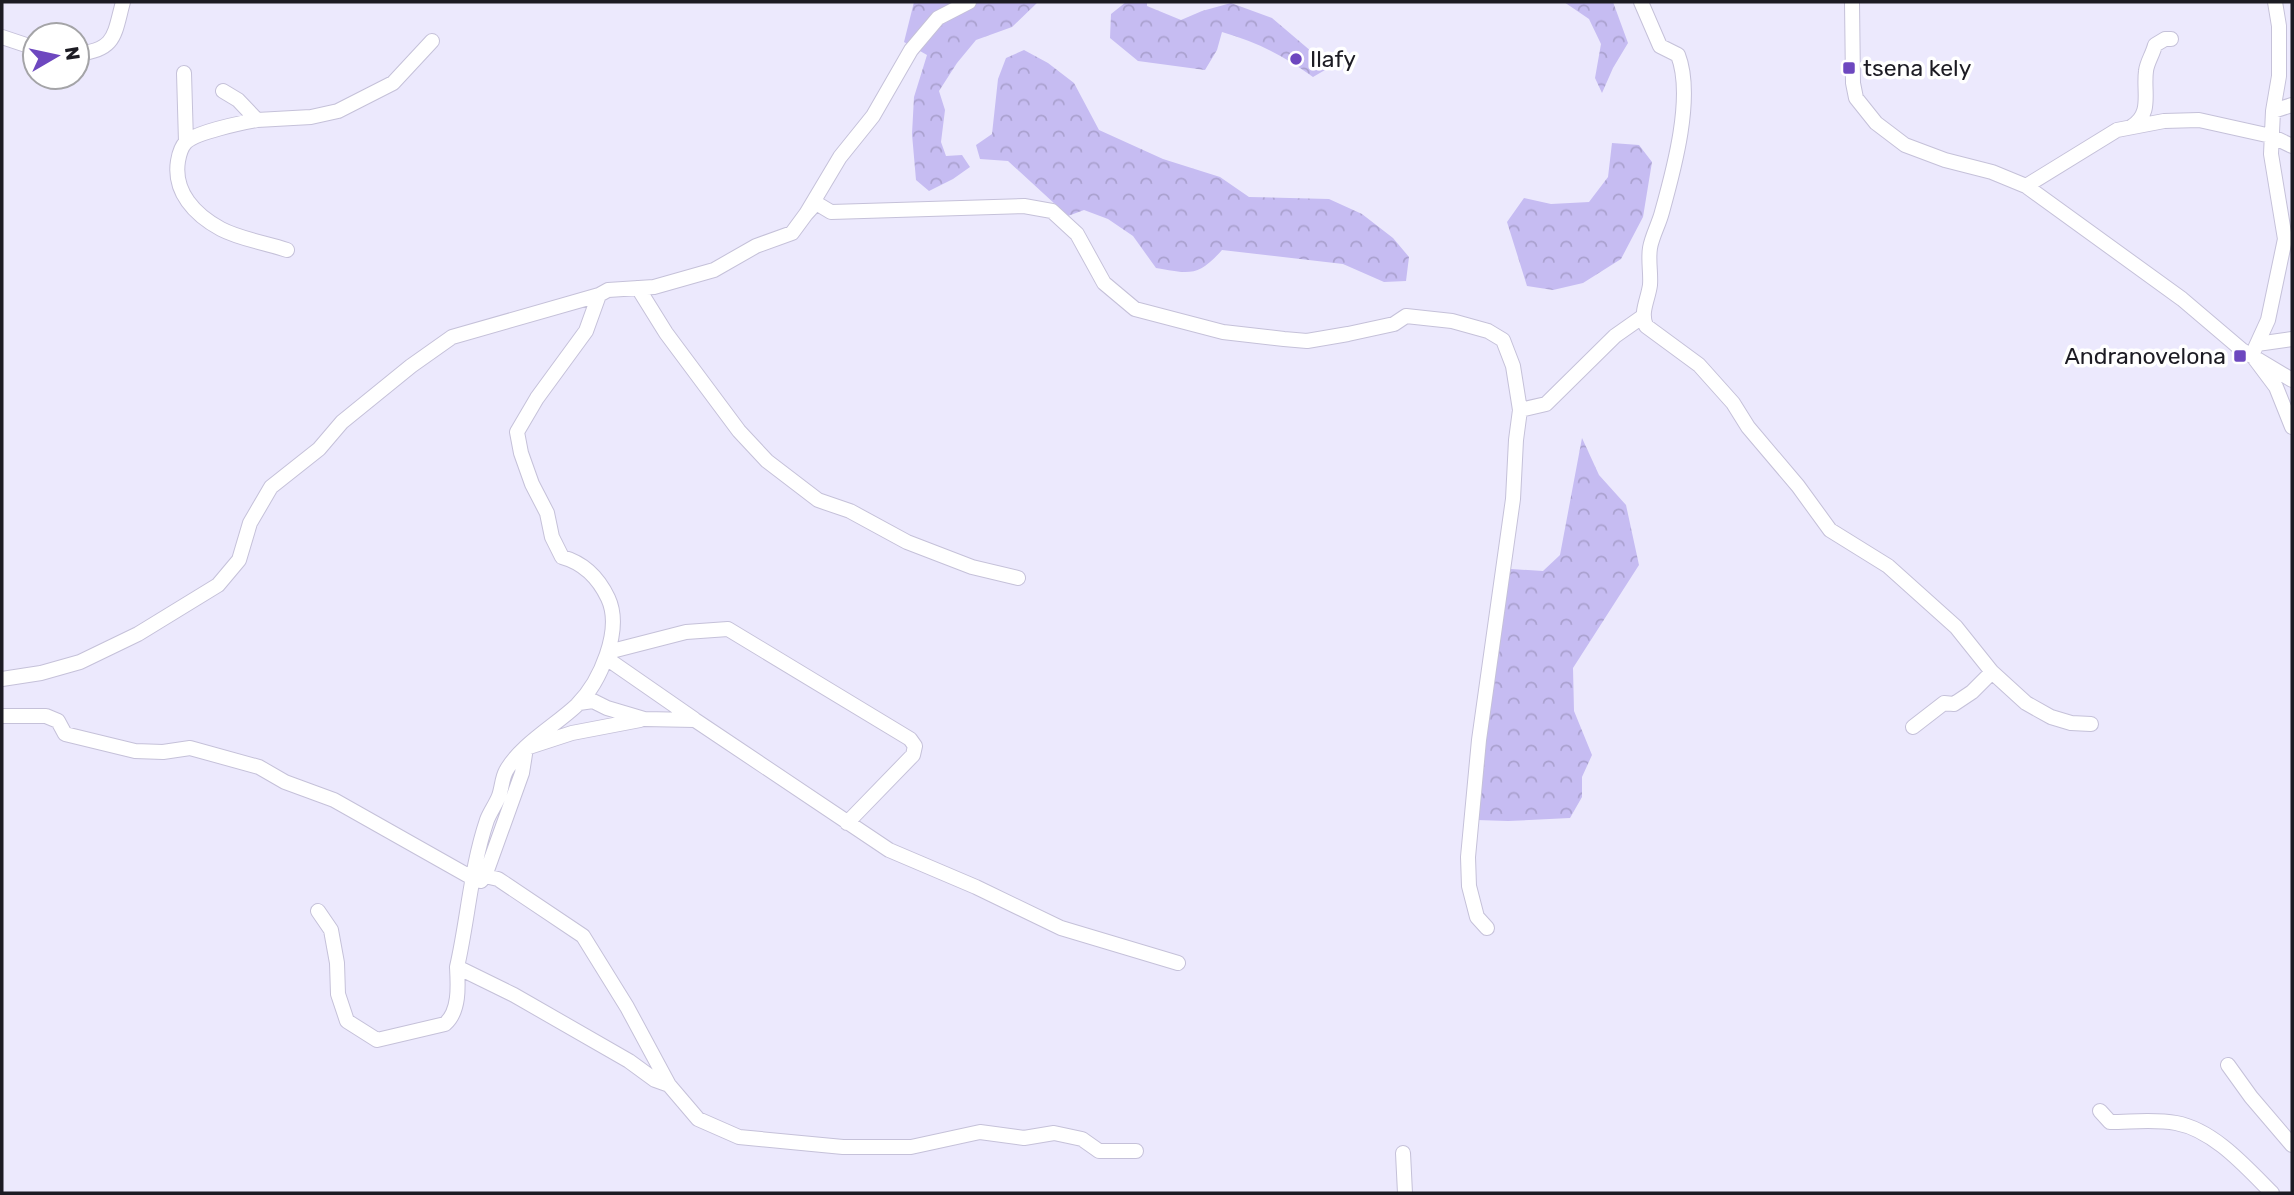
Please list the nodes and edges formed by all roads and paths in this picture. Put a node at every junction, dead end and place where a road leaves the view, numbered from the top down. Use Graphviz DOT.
graph roads {
  1 [pos="122,2"];
  2 [pos="968,2"];
  3 [pos="1641,2"];
  4 [pos="1852,2"];
  5 [pos="2275,2"];
  6 [pos="2,37"];
  7 [pos="2171,39"];
  8 [pos="432,41"];
  9 [pos="21,42"];
  10 [pos="91,51"];
  11 [pos="184,73"];
  12 [pos="223,91"];
  13 [pos="2292,105"];
  14 [pos="2273,111"];
  15 [pos="257,120"];
  16 [pos="2127,129"];
  17 [pos="2271,136"];
  18 [pos="186,142"];
  19 [pos="2292,146"];
  20 [pos="2026,186"];
  21 [pos="806,214"];
  22 [pos="287,250"];
  23 [pos="638,288"];
  24 [pos="599,295"];
  25 [pos="1642,317"];
  26 [pos="2292,339"];
  27 [pos="2254,349"];
  28 [pos="2292,380"];
  29 [pos="1520,410"];
  30 [pos="2292,427"];
  31 [pos="1018,578"];
  32 [pos="607,655"];
  33 [pos="1992,672"];
  34 [pos="2,679"];
  35 [pos="579,703"];
  36 [pos="2,716"];
  37 [pos="644,719"];
  38 [pos="695,720"];
  39 [pos="2091,724"];
  40 [pos="1913,727"];
  41 [pos="526,748"];
  42 [pos="847,823"];
  43 [pos="477,883"];
  44 [pos="318,911"];
  45 [pos="1487,928"];
  46 [pos="1178,963"];
  47 [pos="457,967"];
  48 [pos="2228,1065"];
  49 [pos="669,1085"];
  50 [pos="2100,1111"];
  51 [pos="2292,1145"];
  52 [pos="1136,1151"];
  53 [pos="1403,1153"];
  54 [pos="1405,1193"];
  55 [pos="2272,1193"];
  1 -- 10 [label="street"];
  2 -- 21 [label="street"];
  3 -- 25 [label="street"];
  4 -- 20 [label="street"];
  5 -- 14 [label="street"];
  6 -- 9 [label="street"];
  7 -- 16 [label="street"];
  8 -- 15 [label="street"];
  11 -- 18 [label="street"];
  12 -- 15 [label="street"];
  13 -- 14 [label="street"];
  14 -- 17 [label="street"];
  15 -- 18 [label="street"];
  16 -- 17 [label="street"];
  16 -- 20 [label="street"];
  17 -- 19 [label="street"];
  17 -- 27 [label="street"];
  18 -- 22 [label="street"];
  20 -- 27 [label="street"];
  21 -- 23 [label="street"];
  21 -- 29 [label="street"];
  23 -- 24 [label="street"];
  23 -- 31 [label="street"];
  24 -- 32 [label="street"];
  24 -- 34 [label="street"];
  25 -- 29 [label="street"];
  25 -- 33 [label="street"];
  26 -- 27 [label="street"];
  27 -- 28 [label="street"];
  27 -- 30 [label="street"];
  29 -- 45 [label="street"];
  32 -- 35 [label="street"];
  32 -- 38 [label="street"];
  32 -- 42 [label="street"];
  33 -- 39 [label="street"];
  33 -- 40 [label="street"];
  35 -- 37 [label="street"];
  35 -- 41 [label="street"];
  36 -- 43 [label="street"];
  37 -- 38 [label="street"];
  37 -- 41 [label="street"];
  38 -- 42 [label="street"];
  41 -- 43 [label="street"];
  42 -- 46 [label="street"];
  43 -- 47 [label="street"];
  43 -- 49 [label="street"];
  44 -- 47 [label="street"];
  47 -- 49 [label="street"];
  48 -- 51 [label="street"];
  49 -- 52 [label="street"];
  50 -- 55 [label="street"];
  53 -- 54 [label="street"];
}
